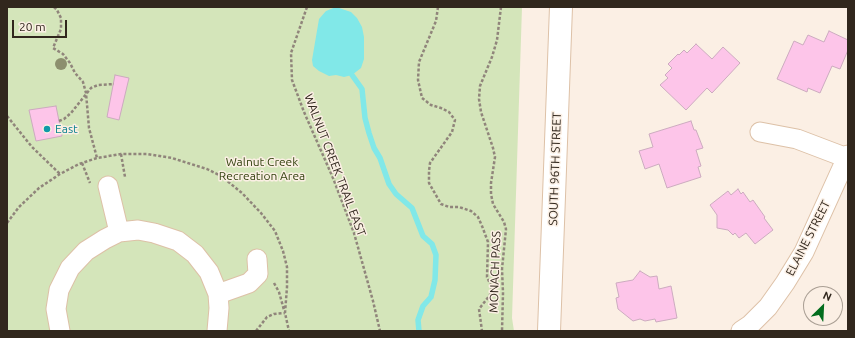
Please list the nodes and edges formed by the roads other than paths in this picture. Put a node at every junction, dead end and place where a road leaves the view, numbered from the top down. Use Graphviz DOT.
graph roads {
  1 [pos="561,7"];
  2 [pos="760,132"];
  3 [pos="847,156"];
  4 [pos="108,184"];
  5 [pos="119,232"];
  6 [pos="258,266"];
  7 [pos="218,294"];
  8 [pos="749,329"];
  9 [pos="60,331"];
  10 [pos="217,331"];
  11 [pos="549,331"];
  1 -- 11 [label="main road, SOUTH 96TH STREET"];
  2 -- 3 [label="street"];
  3 -- 8 [label="street, ELAINE STREET"];
  4 -- 5 [label="street"];
  5 -- 7 [label="street"];
  5 -- 9 [label="street"];
  6 -- 7 [label="street"];
  7 -- 10 [label="street"];
}
